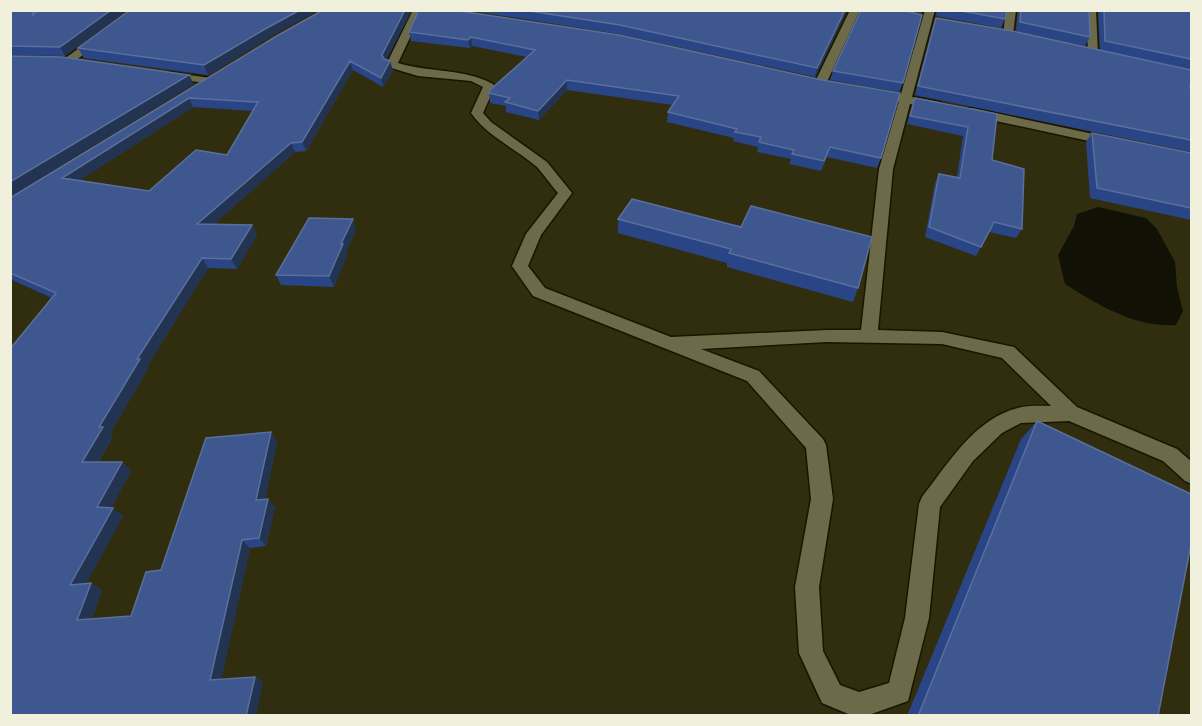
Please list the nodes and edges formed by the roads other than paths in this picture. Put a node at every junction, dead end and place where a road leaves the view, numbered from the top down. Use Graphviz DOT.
graph roads {
  1 [pos="139,10"];
  2 [pos="418,10"];
  3 [pos="855,10"];
  4 [pos="1011,10"];
  5 [pos="1091,10"];
  6 [pos="928,17"];
  7 [pos="1008,35"];
  8 [pos="1093,54"];
  9 [pos="90,64"];
  10 [pos="156,73"];
  11 [pos="820,84"];
  12 [pos="863,91"];
  13 [pos="194,92"];
  14 [pos="905,99"];
  15 [pos="1127,145"];
  16 [pos="869,336"];
  17 [pos="670,344"];
  18 [pos="1070,414"];
  19 [pos="1191,475"];
  1 -- 9 [label="street"];
  2 -- 17 [label="street"];
  3 -- 11 [label="street"];
  4 -- 7 [label="street"];
  5 -- 8 [label="street"];
  6 -- 14 [label="street"];
  10 -- 13 [label="street"];
  12 -- 14 [label="street"];
  14 -- 15 [label="street"];
  14 -- 16 [label="street"];
  16 -- 17 [label="street"];
  16 -- 18 [label="street"];
  17 -- 18 [label="street"];
  18 -- 19 [label="street"];
}
